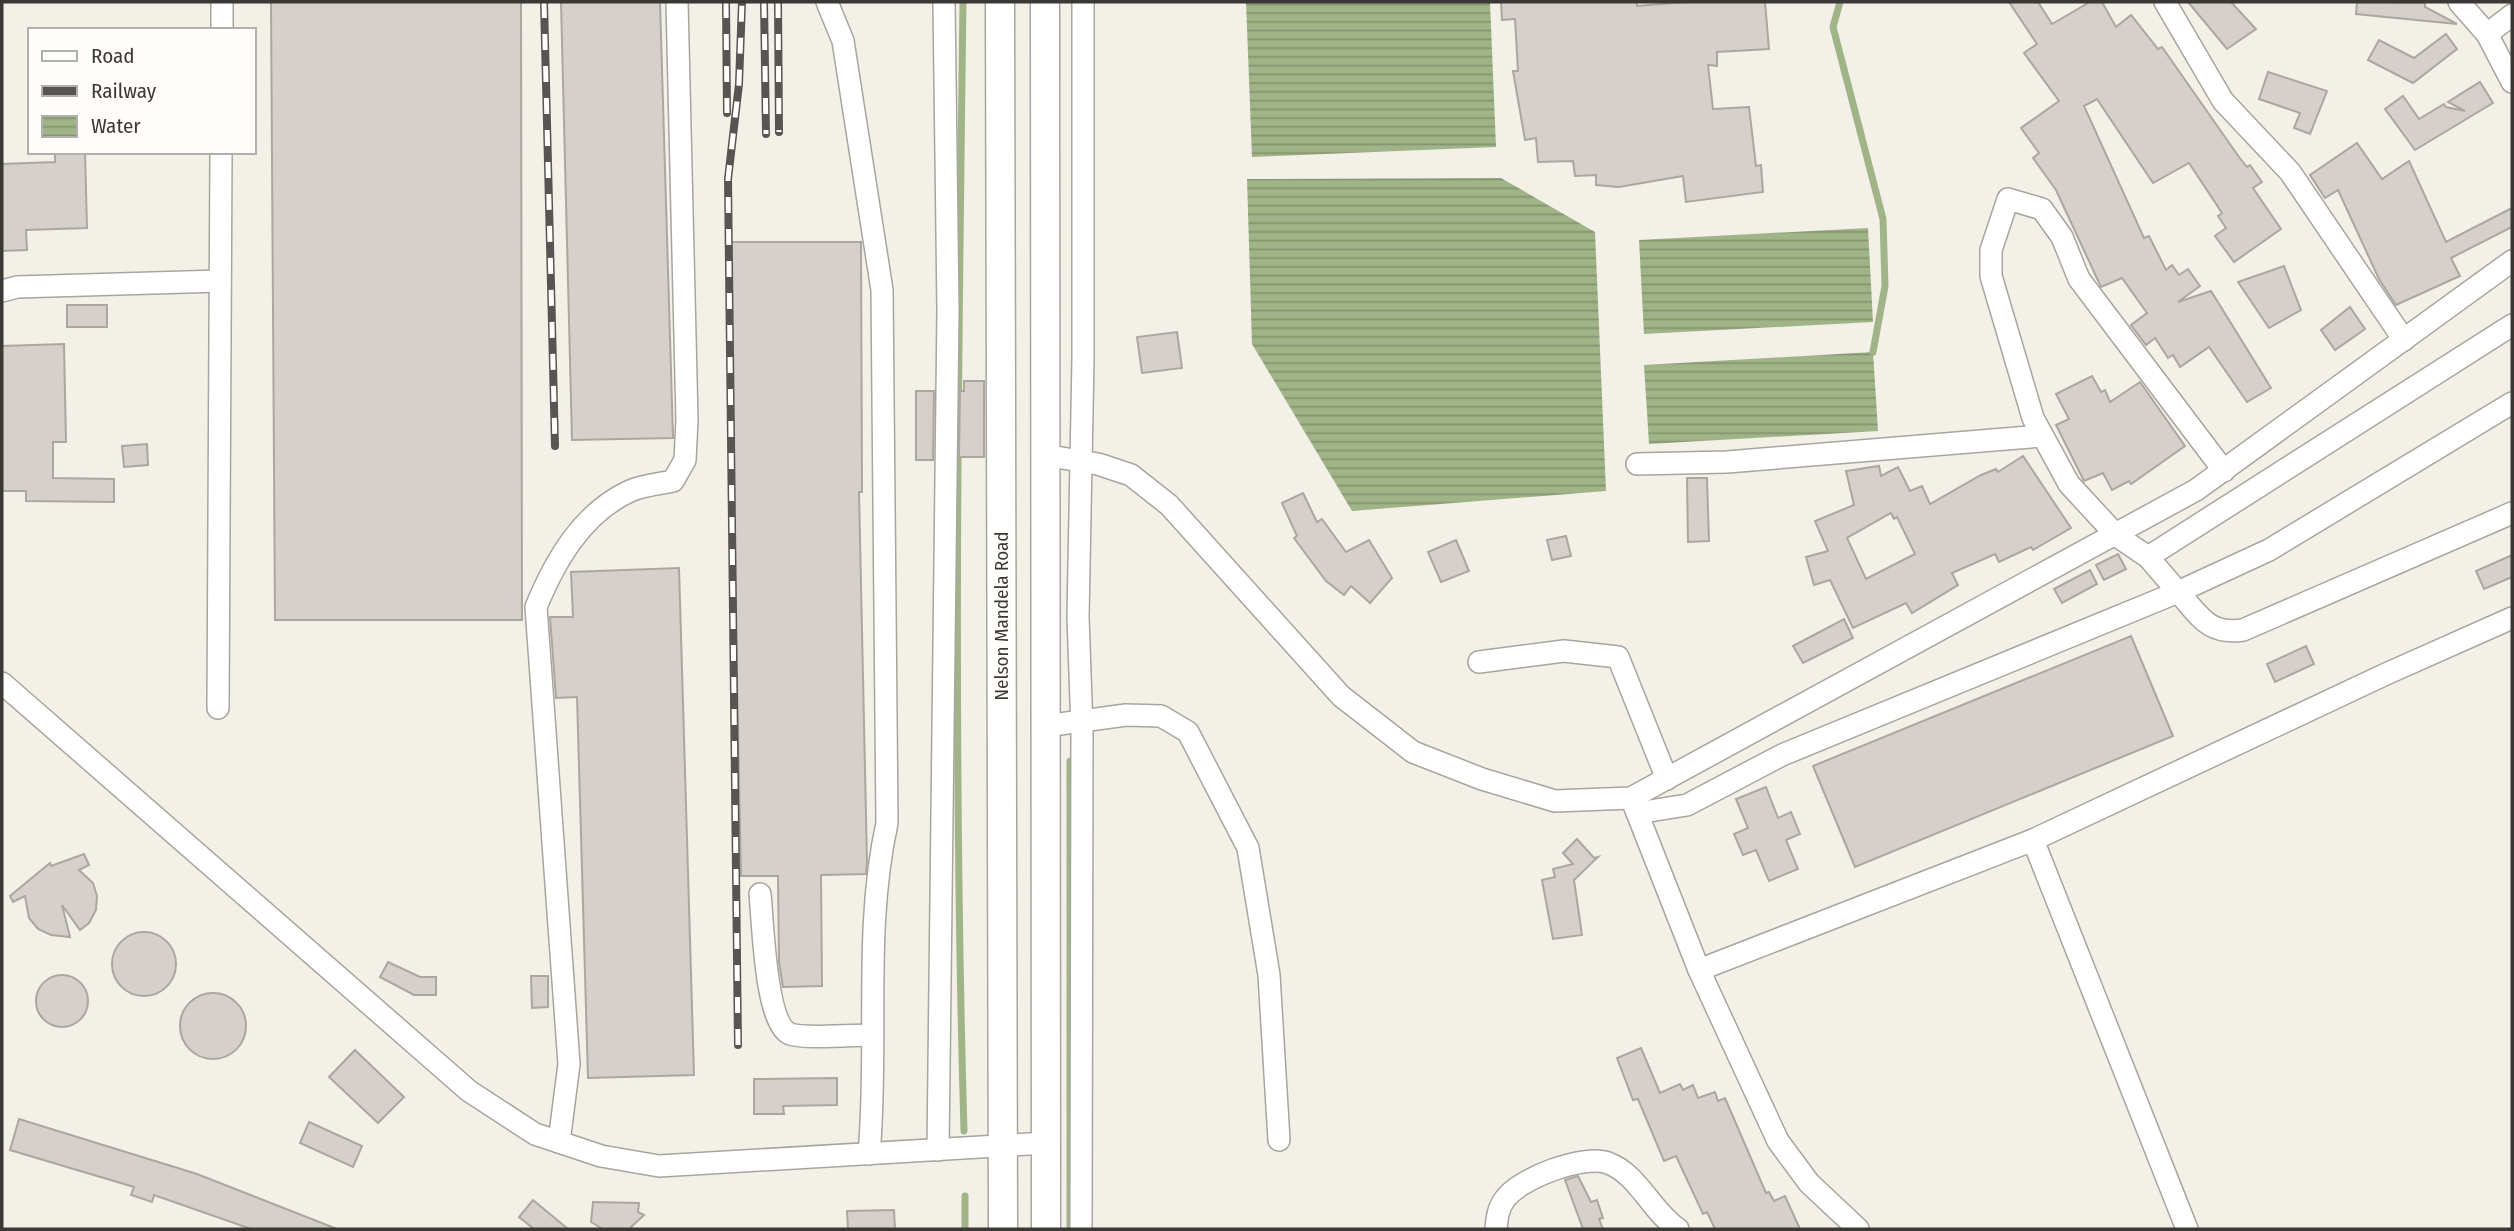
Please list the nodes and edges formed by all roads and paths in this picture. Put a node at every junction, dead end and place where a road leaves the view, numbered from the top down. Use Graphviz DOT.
graph roads {
  1 [pos="222,2"];
  2 [pos="677,2"];
  3 [pos="827,2"];
  4 [pos="944,2"];
  5 [pos="1000,2"];
  6 [pos="1045,2"];
  7 [pos="1083,2"];
  8 [pos="2165,2"];
  9 [pos="2459,2"];
  10 [pos="2512,15"];
  11 [pos="222,28"];
  12 [pos="2487,34"];
  13 [pos="2512,82"];
  14 [pos="221,154"];
  15 [pos="2512,261"];
  16 [pos="220,281"];
  17 [pos="2,291"];
  18 [pos="2512,325"];
  19 [pos="2404,340"];
  20 [pos="2512,403"];
  21 [pos="2042,436"];
  22 [pos="1044,456"];
  23 [pos="1081,461"];
  24 [pos="1637,464"];
  25 [pos="2224,471"];
  26 [pos="2512,513"];
  27 [pos="2117,536"];
  28 [pos="2148,557"];
  29 [pos="2178,592"];
  30 [pos="2512,618"];
  31 [pos="1479,662"];
  32 [pos="2,683"];
  33 [pos="218,708"];
  34 [pos="1082,721"];
  35 [pos="1045,726"];
  36 [pos="1667,779"];
  37 [pos="1634,806"];
  38 [pos="2033,840"];
  39 [pos="760,894"];
  40 [pos="1699,971"];
  41 [pos="872,1035"];
  42 [pos="1279,1140"];
  43 [pos="559,1142"];
  44 [pos="1047,1143"];
  45 [pos="1004,1146"];
  46 [pos="938,1150"];
  47 [pos="869,1154"];
  48 [pos="1003,1229"];
  49 [pos="1046,1229"];
  50 [pos="1081,1229"];
  51 [pos="1496,1229"];
  52 [pos="1678,1229"];
  53 [pos="1858,1229"];
  54 [pos="2187,1229"];
  1 -- 11 [label="street"];
  2 -- 43 [label="street"];
  3 -- 41 [label="street"];
  4 -- 46 [label="street"];
  5 -- 45 [label="main road, Nelson Mandela Road"];
  6 -- 22 [label="main road"];
  7 -- 23 [label="street"];
  8 -- 19 [label="street"];
  9 -- 12 [label="street"];
  10 -- 12 [label="street"];
  12 -- 13 [label="street"];
  14 -- 16 [label="street"];
  15 -- 19 [label="street"];
  16 -- 17 [label="street"];
  16 -- 33 [label="street"];
  18 -- 28 [label="street"];
  19 -- 25 [label="street"];
  20 -- 29 [label="street"];
  21 -- 24 [label="street"];
  21 -- 25 [label="street"];
  21 -- 27 [label="street"];
  22 -- 23 [label="street"];
  22 -- 35 [label="main road"];
  23 -- 34 [label="street"];
  23 -- 37 [label="street"];
  25 -- 27 [label="street"];
  26 -- 29 [label="street"];
  27 -- 28 [label="street"];
  27 -- 36 [label="street"];
  28 -- 29 [label="street"];
  29 -- 37 [label="street"];
  30 -- 38 [label="street"];
  31 -- 36 [label="street"];
  32 -- 43 [label="street"];
  34 -- 35 [label="street"];
  34 -- 42 [label="street"];
  34 -- 50 [label="street"];
  35 -- 44 [label="main road"];
  36 -- 37 [label="street"];
  37 -- 40 [label="street"];
  38 -- 40 [label="street"];
  38 -- 54 [label="street"];
  39 -- 41 [label="street"];
  40 -- 53 [label="street"];
  41 -- 47 [label="street"];
  43 -- 47 [label="street"];
  44 -- 45 [label="street"];
  44 -- 49 [label="main road"];
  45 -- 46 [label="street"];
  45 -- 48 [label="main road, Nelson Mandela Road"];
  46 -- 47 [label="street"];
  51 -- 52 [label="street"];
}
